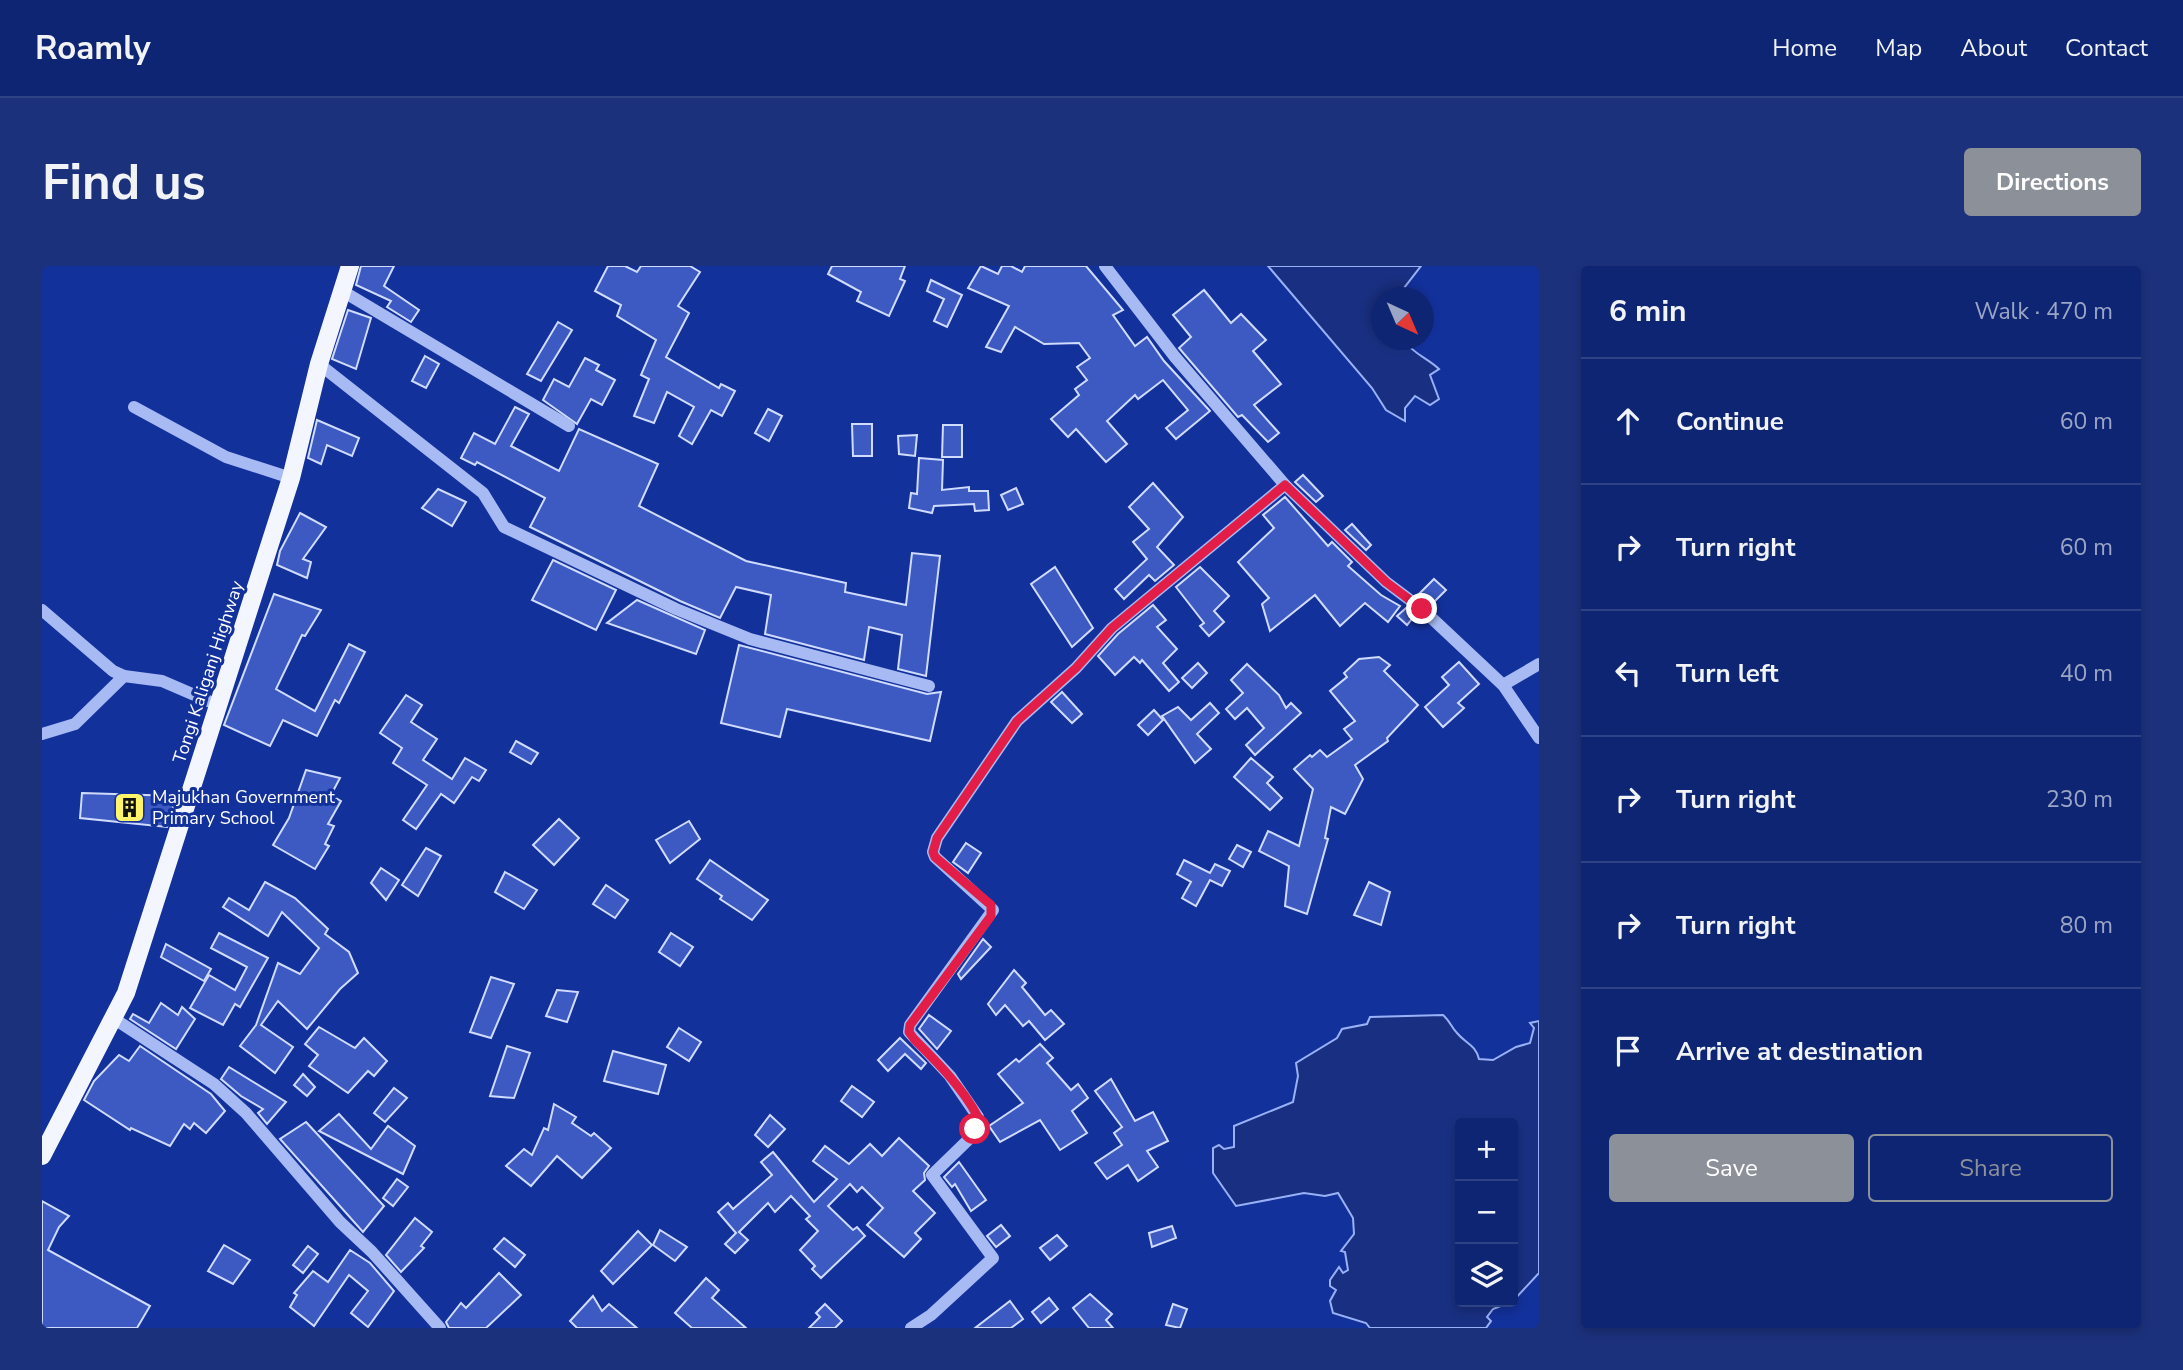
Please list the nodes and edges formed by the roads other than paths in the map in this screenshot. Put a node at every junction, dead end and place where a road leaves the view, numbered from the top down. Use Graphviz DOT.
graph roads {
  1 [pos="350,266"];
  2 [pos="1105,266"];
  3 [pos="344,292"];
  4 [pos="319,364"];
  5 [pos="134,407"];
  6 [pos="569,426"];
  7 [pos="291,478"];
  8 [pos="1285,485"];
  9 [pos="42,610"];
  10 [pos="1539,664"];
  11 [pos="124,676"];
  12 [pos="1503,685"];
  13 [pos="929,686"];
  14 [pos="220,706"];
  15 [pos="42,734"];
  16 [pos="1539,738"];
  17 [pos="113,1018"];
  18 [pos="42,1156"];
  19 [pos="440,1328"];
  20 [pos="911,1328"];
  1 -- 3 [label="main road, Tongi Kaliganj Highway"];
  2 -- 8 [label="street"];
  3 -- 4 [label="main road, Tongi Kaliganj Highway"];
  3 -- 6 [label="street"];
  4 -- 7 [label="main road, Tongi Kaliganj Highway"];
  4 -- 13 [label="street"];
  5 -- 7 [label="street"];
  7 -- 14 [label="main road, Tongi Kaliganj Highway"];
  8 -- 12 [label="street"];
  8 -- 20 [label="street"];
  9 -- 11 [label="street"];
  10 -- 12 [label="street"];
  11 -- 14 [label="street"];
  11 -- 15 [label="street"];
  12 -- 16 [label="street"];
  14 -- 17 [label="main road, Tongi Kaliganj Highway"];
  17 -- 18 [label="main road, Tongi Kaliganj Highway"];
  17 -- 19 [label="street"];
}
